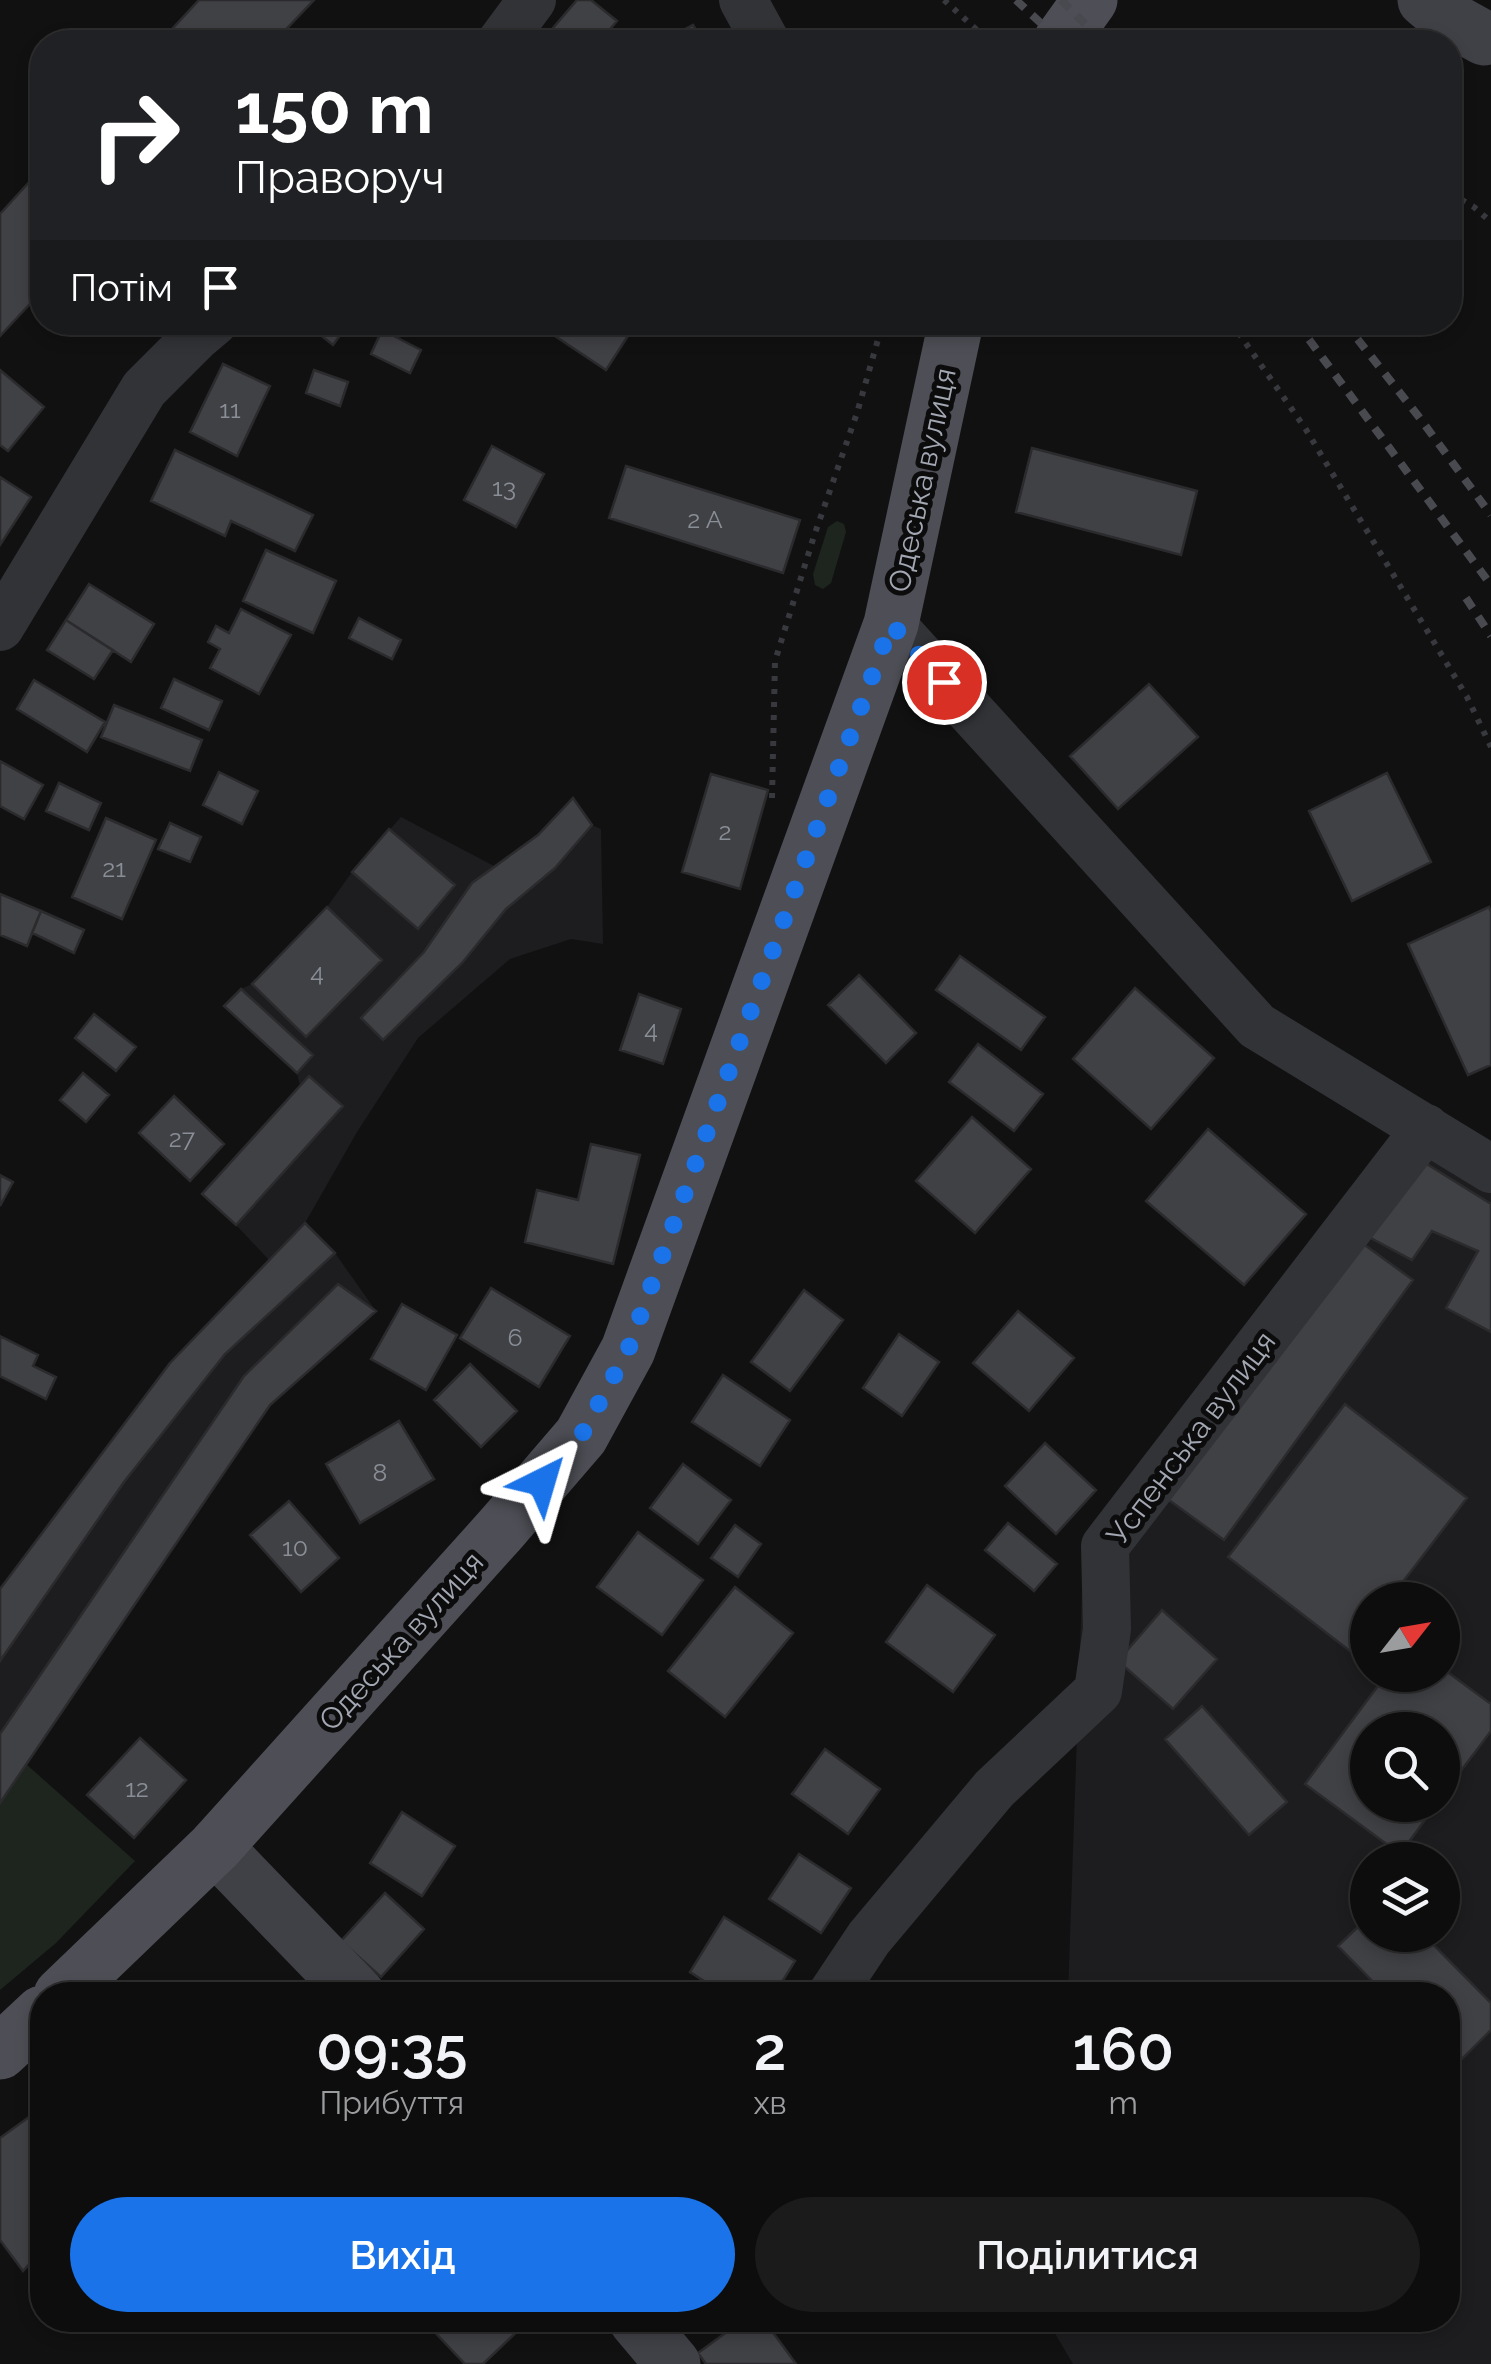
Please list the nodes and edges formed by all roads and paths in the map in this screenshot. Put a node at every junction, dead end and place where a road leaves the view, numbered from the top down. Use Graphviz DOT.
graph roads {
  1 [pos="532,0"];
  2 [pos="742,0"];
  3 [pos="944,0"];
  4 [pos="1090,0"];
  5 [pos="1425,0"];
  6 [pos="1481,29"];
  7 [pos="511,30"];
  8 [pos="759,30"];
  9 [pos="977,30"];
  10 [pos="1069,30"];
  11 [pos="1462,200"];
  12 [pos="1491,222"];
  13 [pos="199,335"];
  14 [pos="880,335"];
  15 [pos="953,335"];
  16 [pos="1240,335"];
  17 [pos="891,624"];
  18 [pos="0,628"];
  19 [pos="1491,747"];
  20 [pos="772,798"];
  21 [pos="1426,1128"];
  22 [pos="1491,1169"];
  23 [pos="214,1847"];
  24 [pos="74,1982"];
  25 [pos="345,1982"];
  26 [pos="840,1982"];
  27 [pos="30,2024"];
  28 [pos="0,2052"];
  29 [pos="646,2332"];
  30 [pos="674,2364"];
  1 -- 7 [label="street"];
  2 -- 8 [label="street"];
  3 -- 9 [label="path"];
  4 -- 10 [label="main road"];
  5 -- 6 [label="street"];
  11 -- 12 [label="path"];
  13 -- 18 [label="street"];
  14 -- 20 [label="path"];
  15 -- 17 [label="main road, Одеська вулиця"];
  16 -- 19 [label="path"];
  17 -- 21 [label="street"];
  17 -- 23 [label="main road, Одеська вулиця"];
  21 -- 22 [label="street"];
  21 -- 26 [label="street, Успенська вулиця"];
  23 -- 24 [label="main road, Одеська вулиця"];
  23 -- 25 [label="street"];
  27 -- 28 [label="main road"];
  29 -- 30 [label="street"];
}
